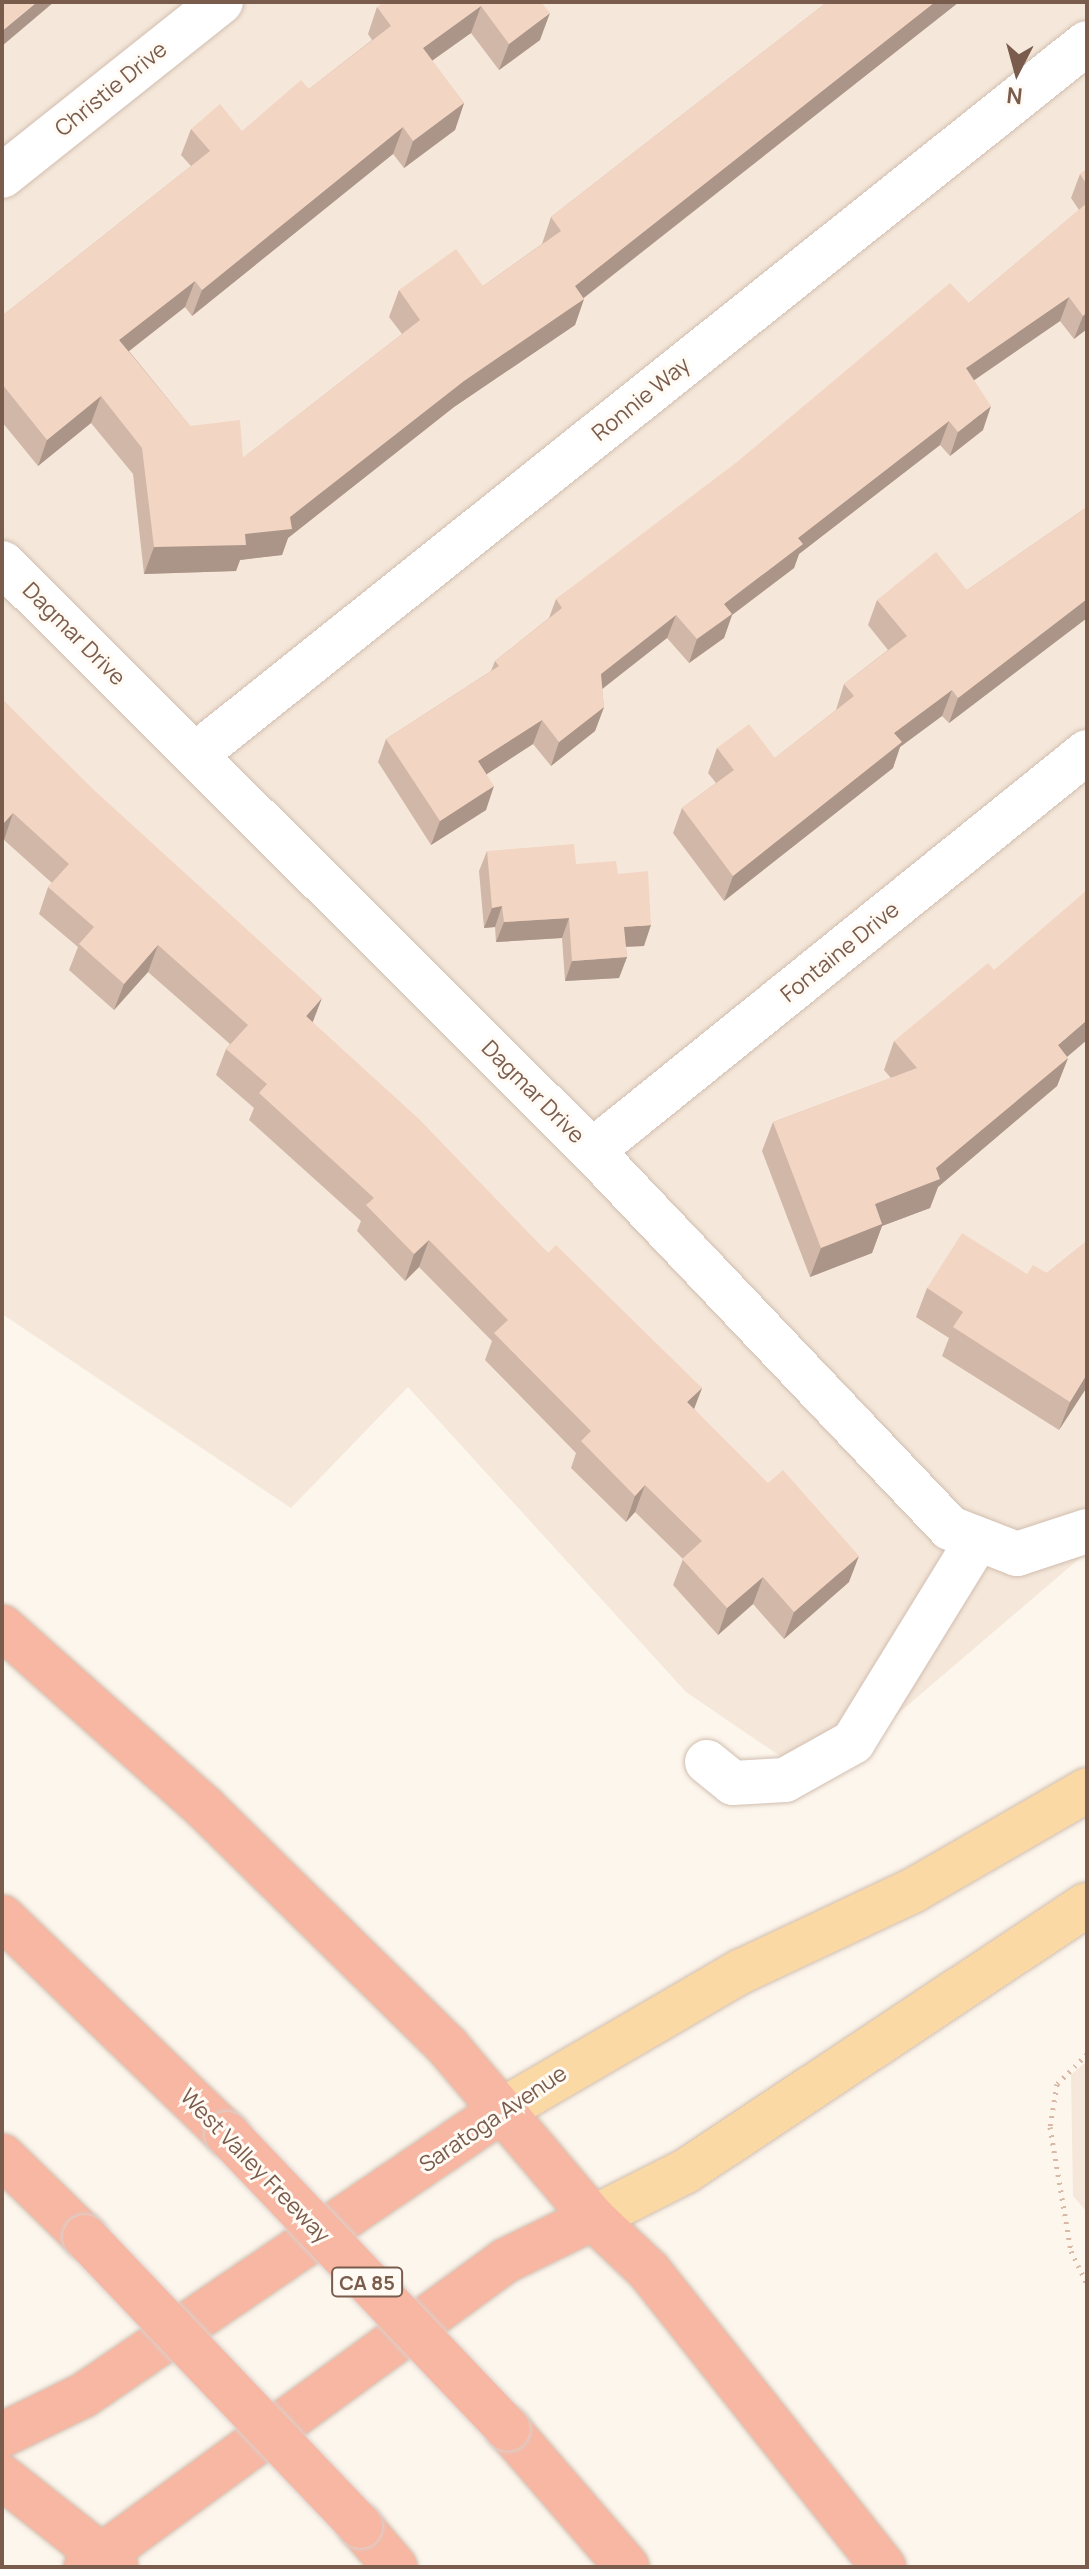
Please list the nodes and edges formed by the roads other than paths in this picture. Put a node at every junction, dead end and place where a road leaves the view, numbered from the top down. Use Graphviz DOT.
graph roads {
  1 [pos="221,2"];
  2 [pos="1087,43"];
  3 [pos="2,176"];
  4 [pos="2,563"];
  5 [pos="1087,752"];
  6 [pos="195,755"];
  7 [pos="592,1151"];
  8 [pos="1087,1531"];
  9 [pos="976,1542"];
  10 [pos="2,1627"];
  11 [pos="707,1762"];
  12 [pos="1087,1790"];
  13 [pos="1087,1905"];
  14 [pos="2,1917"];
  15 [pos="501,2111"];
  16 [pos="2,2156"];
  17 [pos="593,2218"];
  18 [pos="2,2435"];
  19 [pos="2,2477"];
  20 [pos="102,2563"];
  21 [pos="395,2567"];
  22 [pos="627,2567"];
  23 [pos="884,2567"];
  1 -- 3 [label="street, Christie Drive"];
  2 -- 6 [label="street, Ronnie Way"];
  4 -- 6 [label="street, Dagmar Drive"];
  5 -- 7 [label="street, Fontaine Drive"];
  6 -- 7 [label="street, Dagmar Drive"];
  7 -- 9 [label="street, Dagmar Drive"];
  8 -- 9 [label="street, Dagmar Drive"];
  9 -- 11 [label="street"];
  10 -- 15 [label="highway"];
  12 -- 15 [label="main road, Saratoga Avenue"];
  13 -- 17 [label="main road"];
  14 -- 22 [label="highway, West Valley Freeway / CA 85, bridge"];
  15 -- 17 [label="highway"];
  15 -- 18 [label="highway, Saratoga Avenue"];
  16 -- 21 [label="highway, bridge"];
  17 -- 20 [label="highway"];
  17 -- 23 [label="highway"];
  19 -- 20 [label="highway"];
}
